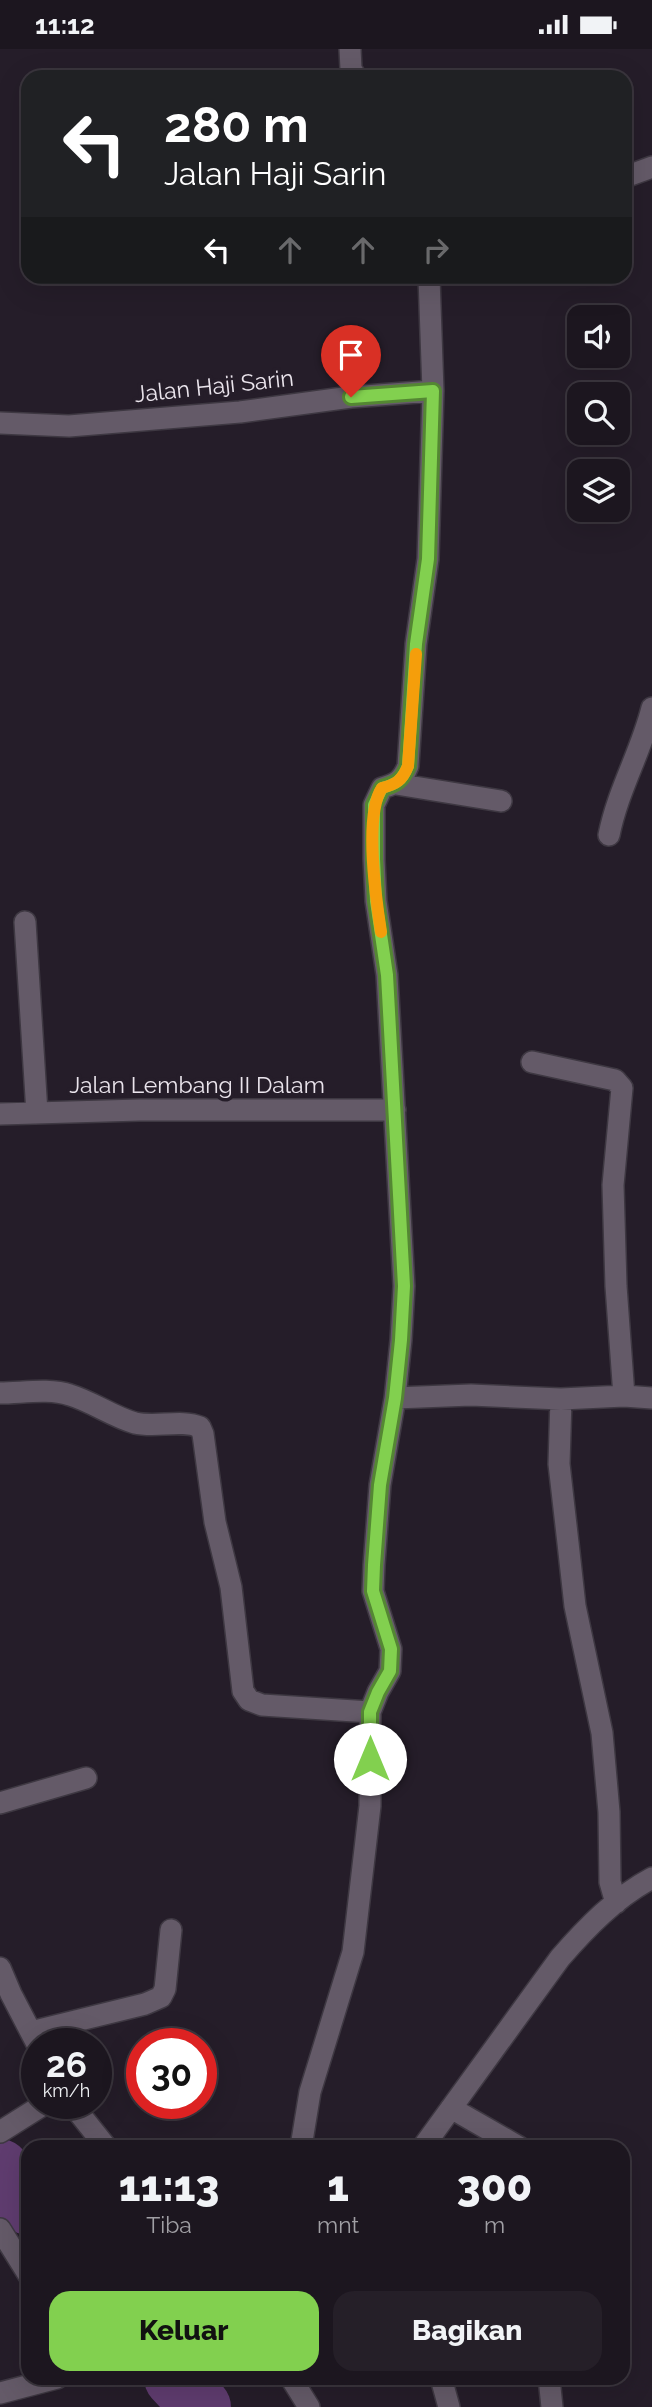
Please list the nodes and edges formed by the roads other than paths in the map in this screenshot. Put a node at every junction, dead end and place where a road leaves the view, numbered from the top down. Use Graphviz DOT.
graph roads {
  1 [pos="350,49"];
  2 [pos="352,70"];
  3 [pos="652,167"];
  4 [pos="632,174"];
  5 [pos="429,284"];
  6 [pos="433,391"];
  7 [pos="0,423"];
  8 [pos="652,708"];
  9 [pos="396,784"];
  10 [pos="501,801"];
  11 [pos="610,835"];
  12 [pos="25,922"];
  13 [pos="532,1062"];
  14 [pos="395,1110"];
  15 [pos="37,1113"];
  16 [pos="0,1114"];
  17 [pos="0,1393"];
  18 [pos="624,1396"];
  19 [pos="395,1398"];
  20 [pos="652,1398"];
  21 [pos="561,1399"];
  22 [pos="370,1712"];
  23 [pos="86,1777"];
  24 [pos="0,1803"];
  25 [pos="652,1878"];
  26 [pos="616,1903"];
  27 [pos="172,1930"];
  28 [pos="0,1968"];
  29 [pos="29,2028"];
  30 [pos="67,2028"];
  31 [pos="452,2108"];
  32 [pos="21,2119"];
  33 [pos="84,2119"];
  34 [pos="0,2132"];
  35 [pos="100,2140"];
  36 [pos="302,2140"];
  37 [pos="428,2140"];
  38 [pos="507,2140"];
  39 [pos="0,2229"];
  40 [pos="21,2263"];
  41 [pos="30,2385"];
  42 [pos="295,2385"];
  43 [pos="443,2385"];
  44 [pos="550,2385"];
  45 [pos="0,2393"];
  46 [pos="309,2407"];
  47 [pos="449,2407"];
  48 [pos="552,2407"];
  1 -- 2 [label="street"];
  3 -- 4 [label="street"];
  5 -- 6 [label="street"];
  6 -- 7 [label="street, Jalan Haji Sarin"];
  6 -- 9 [label="street"];
  8 -- 11 [label="street"];
  9 -- 10 [label="street"];
  9 -- 14 [label="street"];
  12 -- 15 [label="street"];
  13 -- 18 [label="street"];
  14 -- 15 [label="street, Jalan Lembang II Dalam"];
  14 -- 19 [label="street"];
  15 -- 16 [label="street, Jalan Lembang II Dalam"];
  17 -- 22 [label="street"];
  18 -- 20 [label="street"];
  18 -- 21 [label="street"];
  19 -- 21 [label="street"];
  19 -- 22 [label="street"];
  21 -- 26 [label="street"];
  22 -- 36 [label="street"];
  23 -- 24 [label="street"];
  25 -- 26 [label="street"];
  26 -- 31 [label="street"];
  27 -- 30 [label="street"];
  28 -- 29 [label="street"];
  31 -- 37 [label="street"];
  31 -- 38 [label="street"];
  32 -- 34 [label="street"];
  33 -- 35 [label="street"];
  39 -- 40 [label="street"];
  41 -- 45 [label="street"];
  42 -- 46 [label="street"];
  43 -- 47 [label="street"];
  44 -- 48 [label="street"];
}
